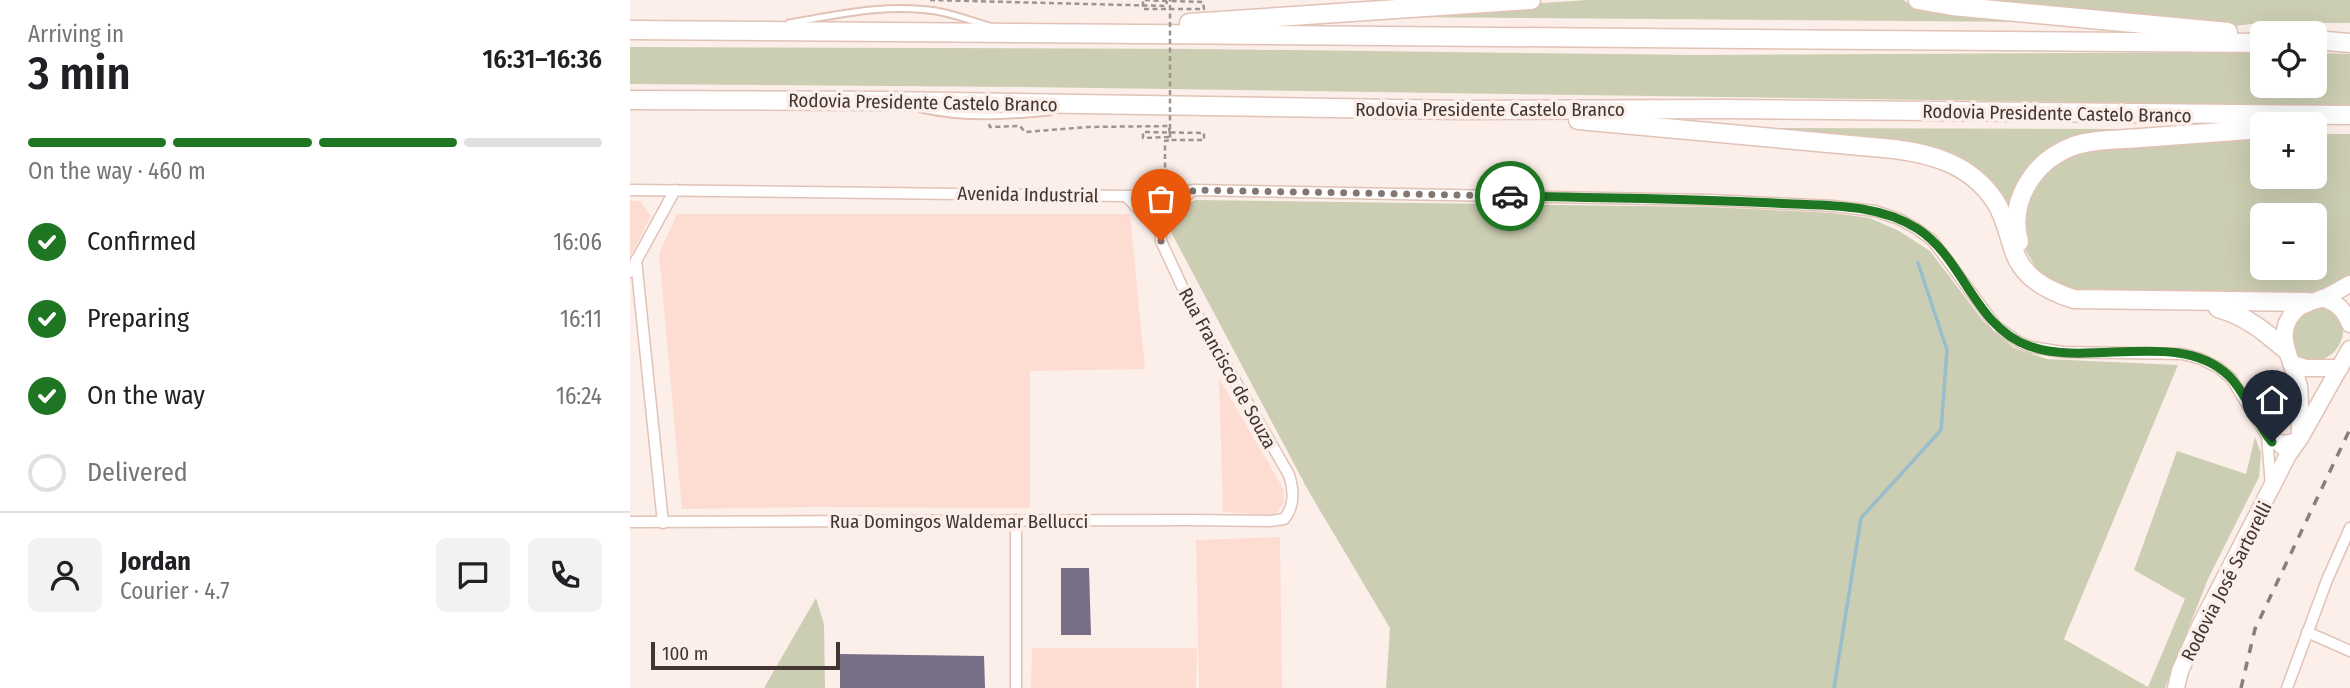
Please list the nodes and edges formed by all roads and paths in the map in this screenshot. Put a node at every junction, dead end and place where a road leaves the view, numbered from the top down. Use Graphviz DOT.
graph roads {
  1 [pos="926,0"];
  2 [pos="1531,0"];
  3 [pos="1918,0"];
  4 [pos="1169,1"];
  5 [pos="630,30"];
  6 [pos="1080,32"];
  7 [pos="2250,34"];
  8 [pos="2327,42"];
  9 [pos="2250,43"];
  10 [pos="2350,43"];
  11 [pos="630,100"];
  12 [pos="884,101"];
  13 [pos="1109,104"];
  14 [pos="1460,110"];
  15 [pos="2350,115"];
  16 [pos="989,117"];
  17 [pos="2350,121"];
  18 [pos="2327,123"];
  19 [pos="2250,130"];
  20 [pos="1170,139"];
  21 [pos="1165,176"];
  22 [pos="630,190"];
  23 [pos="676,190"];
  24 [pos="1194,190"];
  25 [pos="1126,196"];
  26 [pos="1160,232"];
  27 [pos="636,260"];
  28 [pos="630,272"];
  29 [pos="2039,282"];
  30 [pos="2350,284"];
  31 [pos="2315,300"];
  32 [pos="2195,301"];
  33 [pos="2350,324"];
  34 [pos="2350,349"];
  35 [pos="2288,356"];
  36 [pos="2340,368"];
  37 [pos="2267,436"];
  38 [pos="2300,438"];
  39 [pos="2288,455"];
  40 [pos="2272,490"];
  41 [pos="1287,517"];
  42 [pos="1016,520"];
  43 [pos="630,522"];
  44 [pos="663,523"];
  45 [pos="2350,528"];
  46 [pos="2307,632"];
  47 [pos="2350,651"];
  48 [pos="1016,688"];
  49 [pos="2176,688"];
  50 [pos="2287,688"];
  1 -- 4 [label="path"];
  2 -- 6 [label="highway"];
  3 -- 7 [label="highway"];
  4 -- 4 [label="path, bridge"];
  4 -- 20 [label="path, bridge"];
  5 -- 6 [label="highway"];
  6 -- 9 [label="highway"];
  8 -- 10 [label="highway"];
  11 -- 12 [label="highway, Rodovia Presidente Castelo Branco"];
  12 -- 13 [label="highway, Rodovia Presidente Castelo Branco"];
  12 -- 16 [label="lane"];
  13 -- 14 [label="highway, Rodovia Presidente Castelo Branco"];
  13 -- 16 [label="lane"];
  14 -- 15 [label="highway, Rodovia Presidente Castelo Branco"];
  14 -- 29 [label="highway"];
  16 -- 20 [label="path"];
  17 -- 18 [label="highway"];
  19 -- 29 [label="highway"];
  20 -- 20 [label="path, bridge"];
  20 -- 21 [label="path, bridge"];
  22 -- 23 [label="street, Avenida Industrial"];
  23 -- 25 [label="street, Avenida Industrial"];
  23 -- 27 [label="street"];
  24 -- 25 [label="street, Avenida Industrial"];
  24 -- 26 [label="street"];
  24 -- 37 [label="street, Avenida Industrial"];
  25 -- 26 [label="street"];
  26 -- 41 [label="street, Rua Francisco de Souza"];
  27 -- 28 [label="street"];
  27 -- 44 [label="street"];
  29 -- 32 [label="highway"];
  30 -- 31 [label="main road"];
  31 -- 32 [label="highway"];
  31 -- 33 [label="main road"];
  31 -- 35 [label="main road"];
  32 -- 35 [label="highway"];
  34 -- 36 [label="main road, Rodovia José Sartorelli"];
  35 -- 36 [label="main road"];
  35 -- 38 [label="main road"];
  36 -- 38 [label="main road, Rodovia José Sartorelli"];
  37 -- 38 [label="street"];
  37 -- 39 [label="street, Avenida Industrial"];
  37 -- 40 [label="street"];
  38 -- 39 [label="main road, Rodovia José Sartorelli"];
  39 -- 40 [label="main road, Rodovia José Sartorelli"];
  40 -- 49 [label="main road, Rodovia José Sartorelli"];
  41 -- 42 [label="street, Rua Domingos Waldemar Bellucci"];
  42 -- 44 [label="street, Rua Domingos Waldemar Bellucci"];
  42 -- 48 [label="street"];
  43 -- 44 [label="street, Rua Domingos Waldemar Bellucci"];
  45 -- 46 [label="street"];
  46 -- 47 [label="street"];
  46 -- 50 [label="street"];
}
